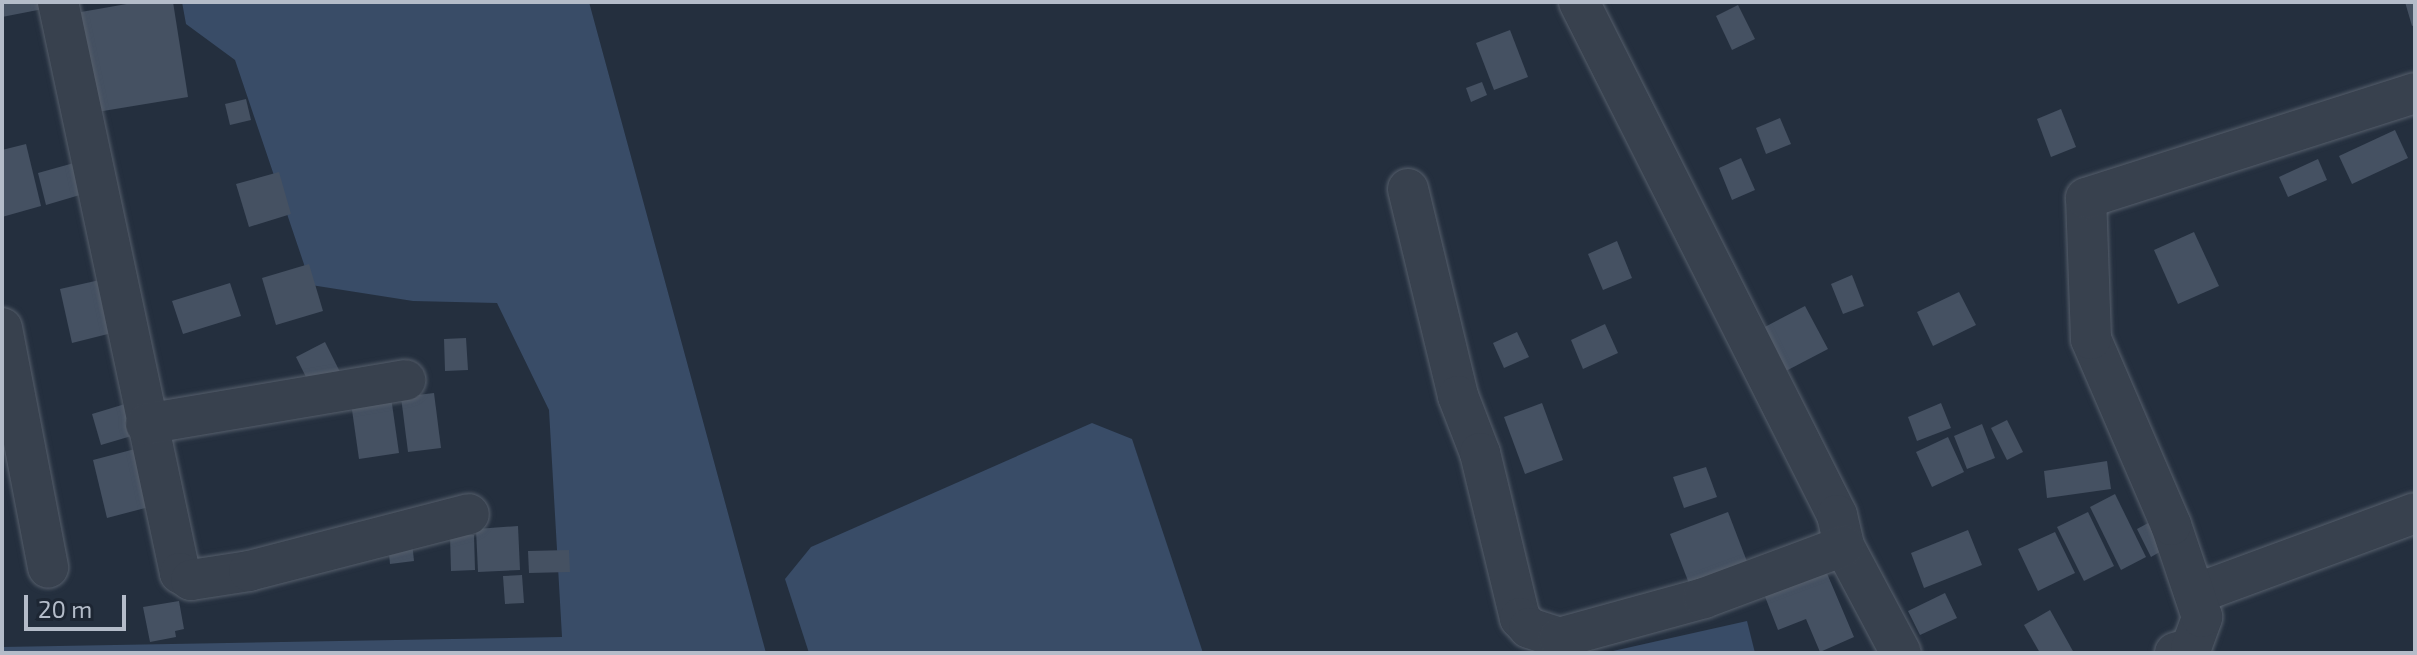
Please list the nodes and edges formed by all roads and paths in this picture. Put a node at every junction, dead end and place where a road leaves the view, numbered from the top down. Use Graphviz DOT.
graph roads {
  1 [pos="58,2"];
  2 [pos="1579,2"];
  3 [pos="2415,93"];
  4 [pos="1408,189"];
  5 [pos="2,328"];
  6 [pos="405,380"];
  7 [pos="146,424"];
  8 [pos="2415,513"];
  9 [pos="469,514"];
  10 [pos="1844,546"];
  11 [pos="48,568"];
  12 [pos="2195,594"];
  13 [pos="1901,653"];
  14 [pos="2175,653"];
  1 -- 7 [label="street"];
  2 -- 10 [label="street"];
  3 -- 12 [label="street"];
  4 -- 10 [label="street"];
  5 -- 11 [label="street"];
  6 -- 7 [label="street"];
  7 -- 9 [label="street"];
  8 -- 12 [label="street"];
  10 -- 13 [label="street"];
  12 -- 14 [label="street"];
}
